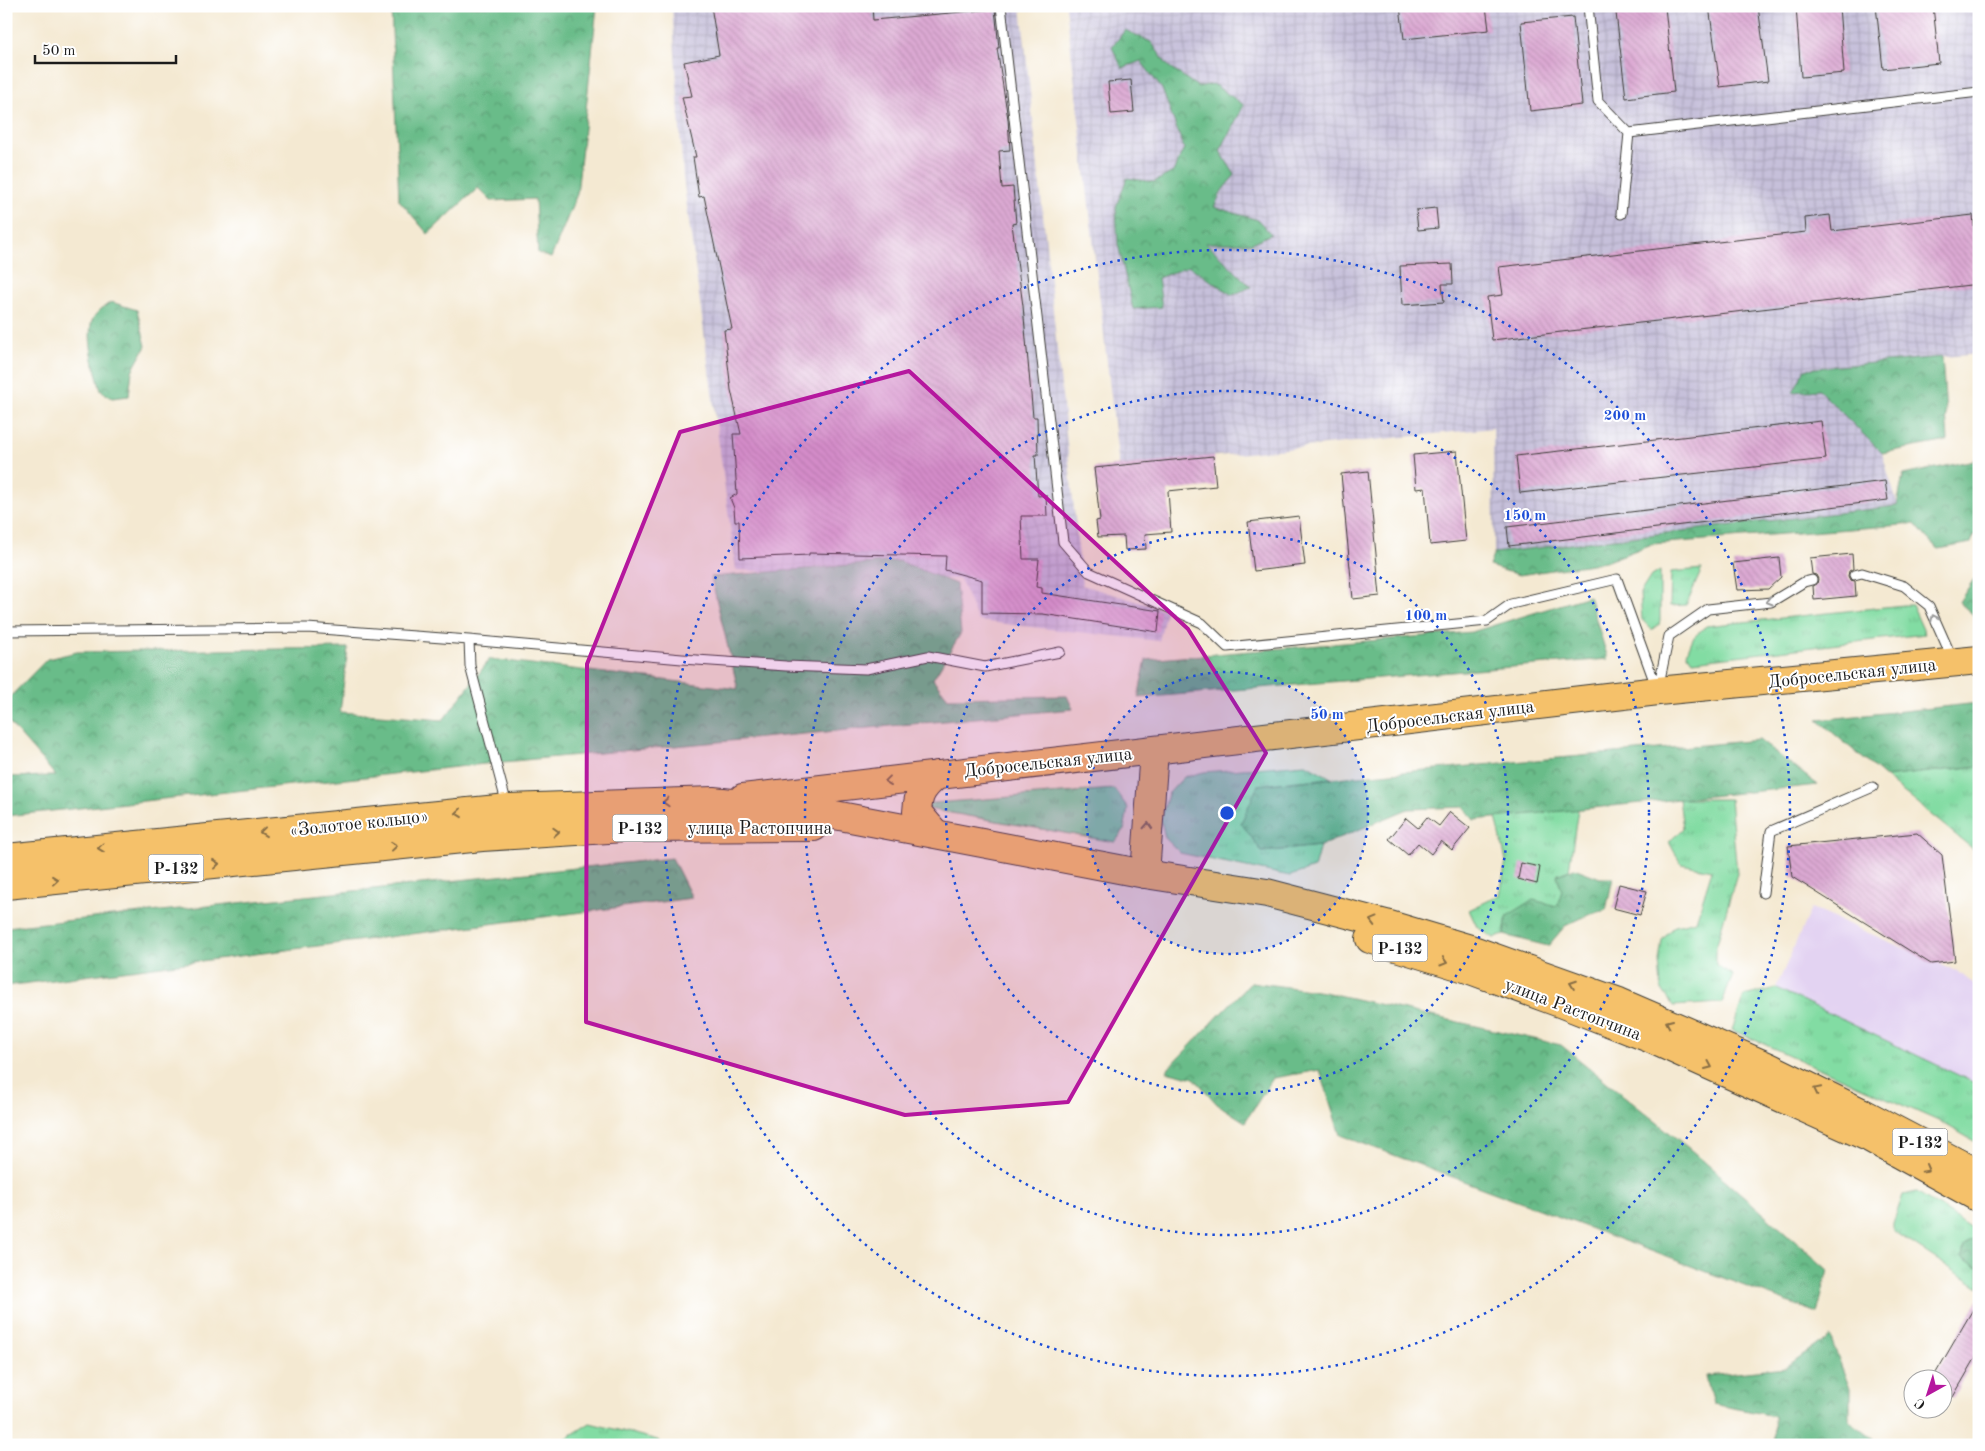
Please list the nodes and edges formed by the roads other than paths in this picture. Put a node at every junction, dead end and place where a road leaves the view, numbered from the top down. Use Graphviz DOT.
graph roads {
  1 [pos="1001,6"];
  2 [pos="1588,6"];
  3 [pos="1979,92"];
  4 [pos="1629,133"];
  5 [pos="1621,214"];
  6 [pos="1854,574"];
  7 [pos="1812,580"];
  8 [pos="6,631"];
  9 [pos="469,640"];
  10 [pos="1060,652"];
  11 [pos="1966,661"];
  12 [pos="1658,692"];
  13 [pos="1154,751"];
  14 [pos="937,774"];
  15 [pos="1873,787"];
  16 [pos="713,801"];
  17 [pos="508,808"];
  18 [pos="935,833"];
  19 [pos="345,850"];
  20 [pos="6,858"];
  21 [pos="1145,874"];
  22 [pos="6,885"];
  23 [pos="1763,893"];
  24 [pos="1979,1174"];
  25 [pos="1979,1198"];
  1 -- 12 [label="lane"];
  2 -- 4 [label="lane"];
  3 -- 4 [label="lane"];
  4 -- 5 [label="lane"];
  11 -- 6 [label="lane, one-way"];
  7 -- 12 [label="lane, one-way"];
  8 -- 9 [label="lane"];
  9 -- 10 [label="lane"];
  9 -- 17 [label="lane"];
  11 -- 12 [label="main road, Добросельская улица"];
  12 -- 13 [label="main road, Добросельская улица"];
  13 -- 14 [label="main road, Добросельская улица"];
  21 -- 13 [label="main road, one-way"];
  14 -- 16 [label="main road, Добросельская улица, one-way"];
  14 -- 18 [label="main road"];
  15 -- 23 [label="lane"];
  16 -- 17 [label="main road, «Золотое кольцо» / Р-132, one-way"];
  16 -- 18 [label="main road, улица Растопчина / Р-132"];
  17 -- 20 [label="main road, «Золотое кольцо» / Р-132, one-way"];
  19 -- 18 [label="main road, улица Растопчина / Р-132, one-way"];
  18 -- 21 [label="main road, улица Растопчина / Р-132"];
  22 -- 19 [label="main road, «Золотое кольцо» / Р-132, one-way"];
  24 -- 21 [label="main road, улица Растопчина / Р-132, one-way"];
  21 -- 25 [label="main road, улица Растопчина / Р-132, one-way"];
}
